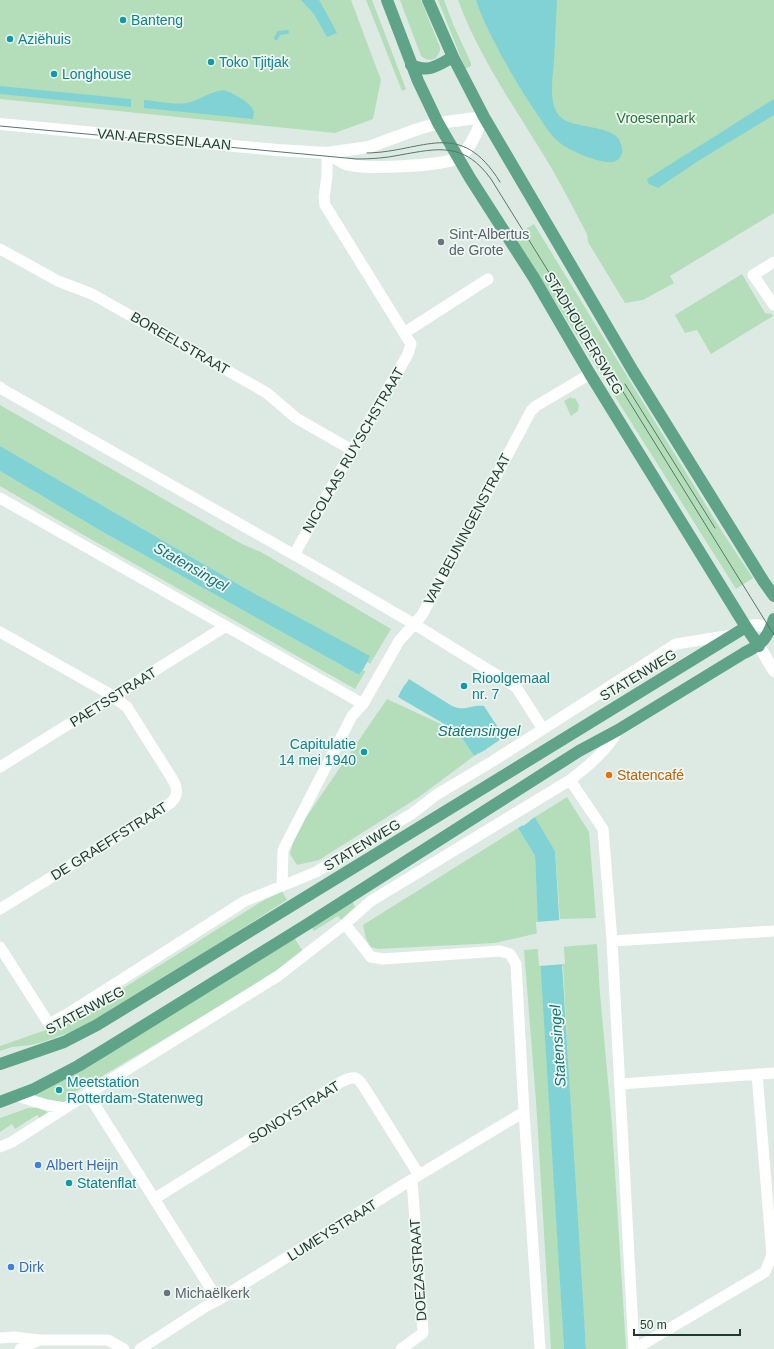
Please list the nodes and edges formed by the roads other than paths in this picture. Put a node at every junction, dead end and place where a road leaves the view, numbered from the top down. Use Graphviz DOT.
graph roads {
  1 [pos="387,0"];
  2 [pos="428,0"];
  3 [pos="453,57"];
  4 [pos="411,65"];
  5 [pos="484,117"];
  6 [pos="438,123"];
  7 [pos="0,124"];
  8 [pos="327,153"];
  9 [pos="458,158"];
  10 [pos="0,249"];
  11 [pos="774,262"];
  12 [pos="488,280"];
  13 [pos="774,305"];
  14 [pos="404,333"];
  15 [pos="590,374"];
  16 [pos="0,386"];
  17 [pos="352,450"];
  18 [pos="0,498"];
  19 [pos="294,555"];
  20 [pos="772,588"];
  21 [pos="414,624"];
  22 [pos="773,624"];
  23 [pos="226,626"];
  24 [pos="746,627"];
  25 [pos="0,632"];
  26 [pos="732,635"];
  27 [pos="758,646"];
  28 [pos="774,671"];
  29 [pos="114,697"];
  30 [pos="363,704"];
  31 [pos="543,729"];
  32 [pos="618,730"];
  33 [pos="0,767"];
  34 [pos="570,780"];
  35 [pos="282,886"];
  36 [pos="0,909"];
  37 [pos="345,924"];
  38 [pos="774,931"];
  39 [pos="612,941"];
  40 [pos="0,947"];
  41 [pos="0,1064"];
  42 [pos="774,1073"];
  43 [pos="757,1074"];
  44 [pos="620,1084"];
  45 [pos="88,1094"];
  46 [pos="17,1096"];
  47 [pos="0,1102"];
  48 [pos="65,1108"];
  49 [pos="524,1112"];
  50 [pos="0,1147"];
  51 [pos="416,1178"];
  52 [pos="154,1199"];
  53 [pos="773,1255"];
  54 [pos="218,1300"];
  55 [pos="0,1338"];
  56 [pos="39,1340"];
  57 [pos="20,1349"];
  58 [pos="124,1349"];
  59 [pos="140,1349"];
  60 [pos="401,1349"];
  61 [pos="540,1349"];
  62 [pos="634,1349"];
  1 -- 4 [label="main road, STADHOUDERSWEG"];
  2 -- 3 [label="main road, STADHOUDERSWEG"];
  3 -- 4 [label="main road"];
  3 -- 5 [label="main road, STADHOUDERSWEG"];
  4 -- 6 [label="main road, STADHOUDERSWEG"];
  5 -- 6 [label="street, VAN AERSSENLAAN"];
  5 -- 9 [label="street"];
  5 -- 20 [label="main road, STADHOUDERSWEG"];
  6 -- 8 [label="street, VAN AERSSENLAAN"];
  6 -- 9 [label="main road, STADHOUDERSWEG"];
  7 -- 8 [label="street, VAN AERSSENLAAN"];
  8 -- 9 [label="street, VAN AERSSENLAAN"];
  8 -- 14 [label="street"];
  9 -- 15 [label="main road, STADHOUDERSWEG"];
  10 -- 17 [label="street, BOREELSTRAAT"];
  11 -- 13 [label="street"];
  12 -- 14 [label="street"];
  14 -- 17 [label="street, NICOLAAS RUYSCHSTRAAT"];
  15 -- 21 [label="street, VAN BEUNINGENSTRAAT"];
  15 -- 24 [label="main road, STADHOUDERSWEG"];
  16 -- 19 [label="street"];
  17 -- 19 [label="street, NICOLAAS RUYSCHSTRAAT"];
  18 -- 23 [label="street"];
  19 -- 21 [label="street"];
  21 -- 30 [label="street, VAN BEUNINGENSTRAAT"];
  21 -- 31 [label="street"];
  22 -- 24 [label="street, STATENWEG"];
  22 -- 27 [label="main road, STATENWEG"];
  23 -- 29 [label="street, PAETSSTRAAT"];
  23 -- 30 [label="street"];
  24 -- 26 [label="main road, STATENWEG"];
  24 -- 27 [label="main road, STADHOUDERSWEG"];
  25 -- 29 [label="street"];
  26 -- 31 [label="street, STATENWEG"];
  26 -- 41 [label="main road, STATENWEG"];
  27 -- 28 [label="street, STADHOUDERSWEG"];
  27 -- 32 [label="main road, STATENWEG"];
  29 -- 33 [label="street, PAETSSTRAAT"];
  29 -- 36 [label="street, DE GRAEFFSTRAAT"];
  30 -- 35 [label="street"];
  31 -- 35 [label="street, STATENWEG"];
  32 -- 34 [label="street, STATENWEG"];
  32 -- 46 [label="main road, STATENWEG"];
  34 -- 37 [label="street, STATENWEG"];
  34 -- 39 [label="street"];
  35 -- 40 [label="street, STATENWEG"];
  37 -- 45 [label="street, STATENWEG"];
  37 -- 49 [label="street"];
  38 -- 39 [label="street"];
  39 -- 44 [label="street"];
  42 -- 43 [label="street"];
  43 -- 44 [label="street"];
  43 -- 53 [label="street"];
  44 -- 62 [label="street"];
  45 -- 48 [label="street, STATENWEG"];
  45 -- 52 [label="street"];
  46 -- 47 [label="main road, STATENWEG"];
  46 -- 48 [label="street"];
  48 -- 50 [label="street, STATENWEG"];
  49 -- 51 [label="street, LUMEYSTRAAT"];
  49 -- 61 [label="street"];
  51 -- 52 [label="street, SONOYSTRAAT"];
  51 -- 54 [label="street, LUMEYSTRAAT"];
  51 -- 60 [label="street, DOEZASTRAAT"];
  52 -- 54 [label="street"];
  53 -- 62 [label="street"];
  54 -- 59 [label="street, LUMEYSTRAAT"];
  55 -- 56 [label="street"];
  56 -- 57 [label="street"];
  56 -- 58 [label="street"];
}
